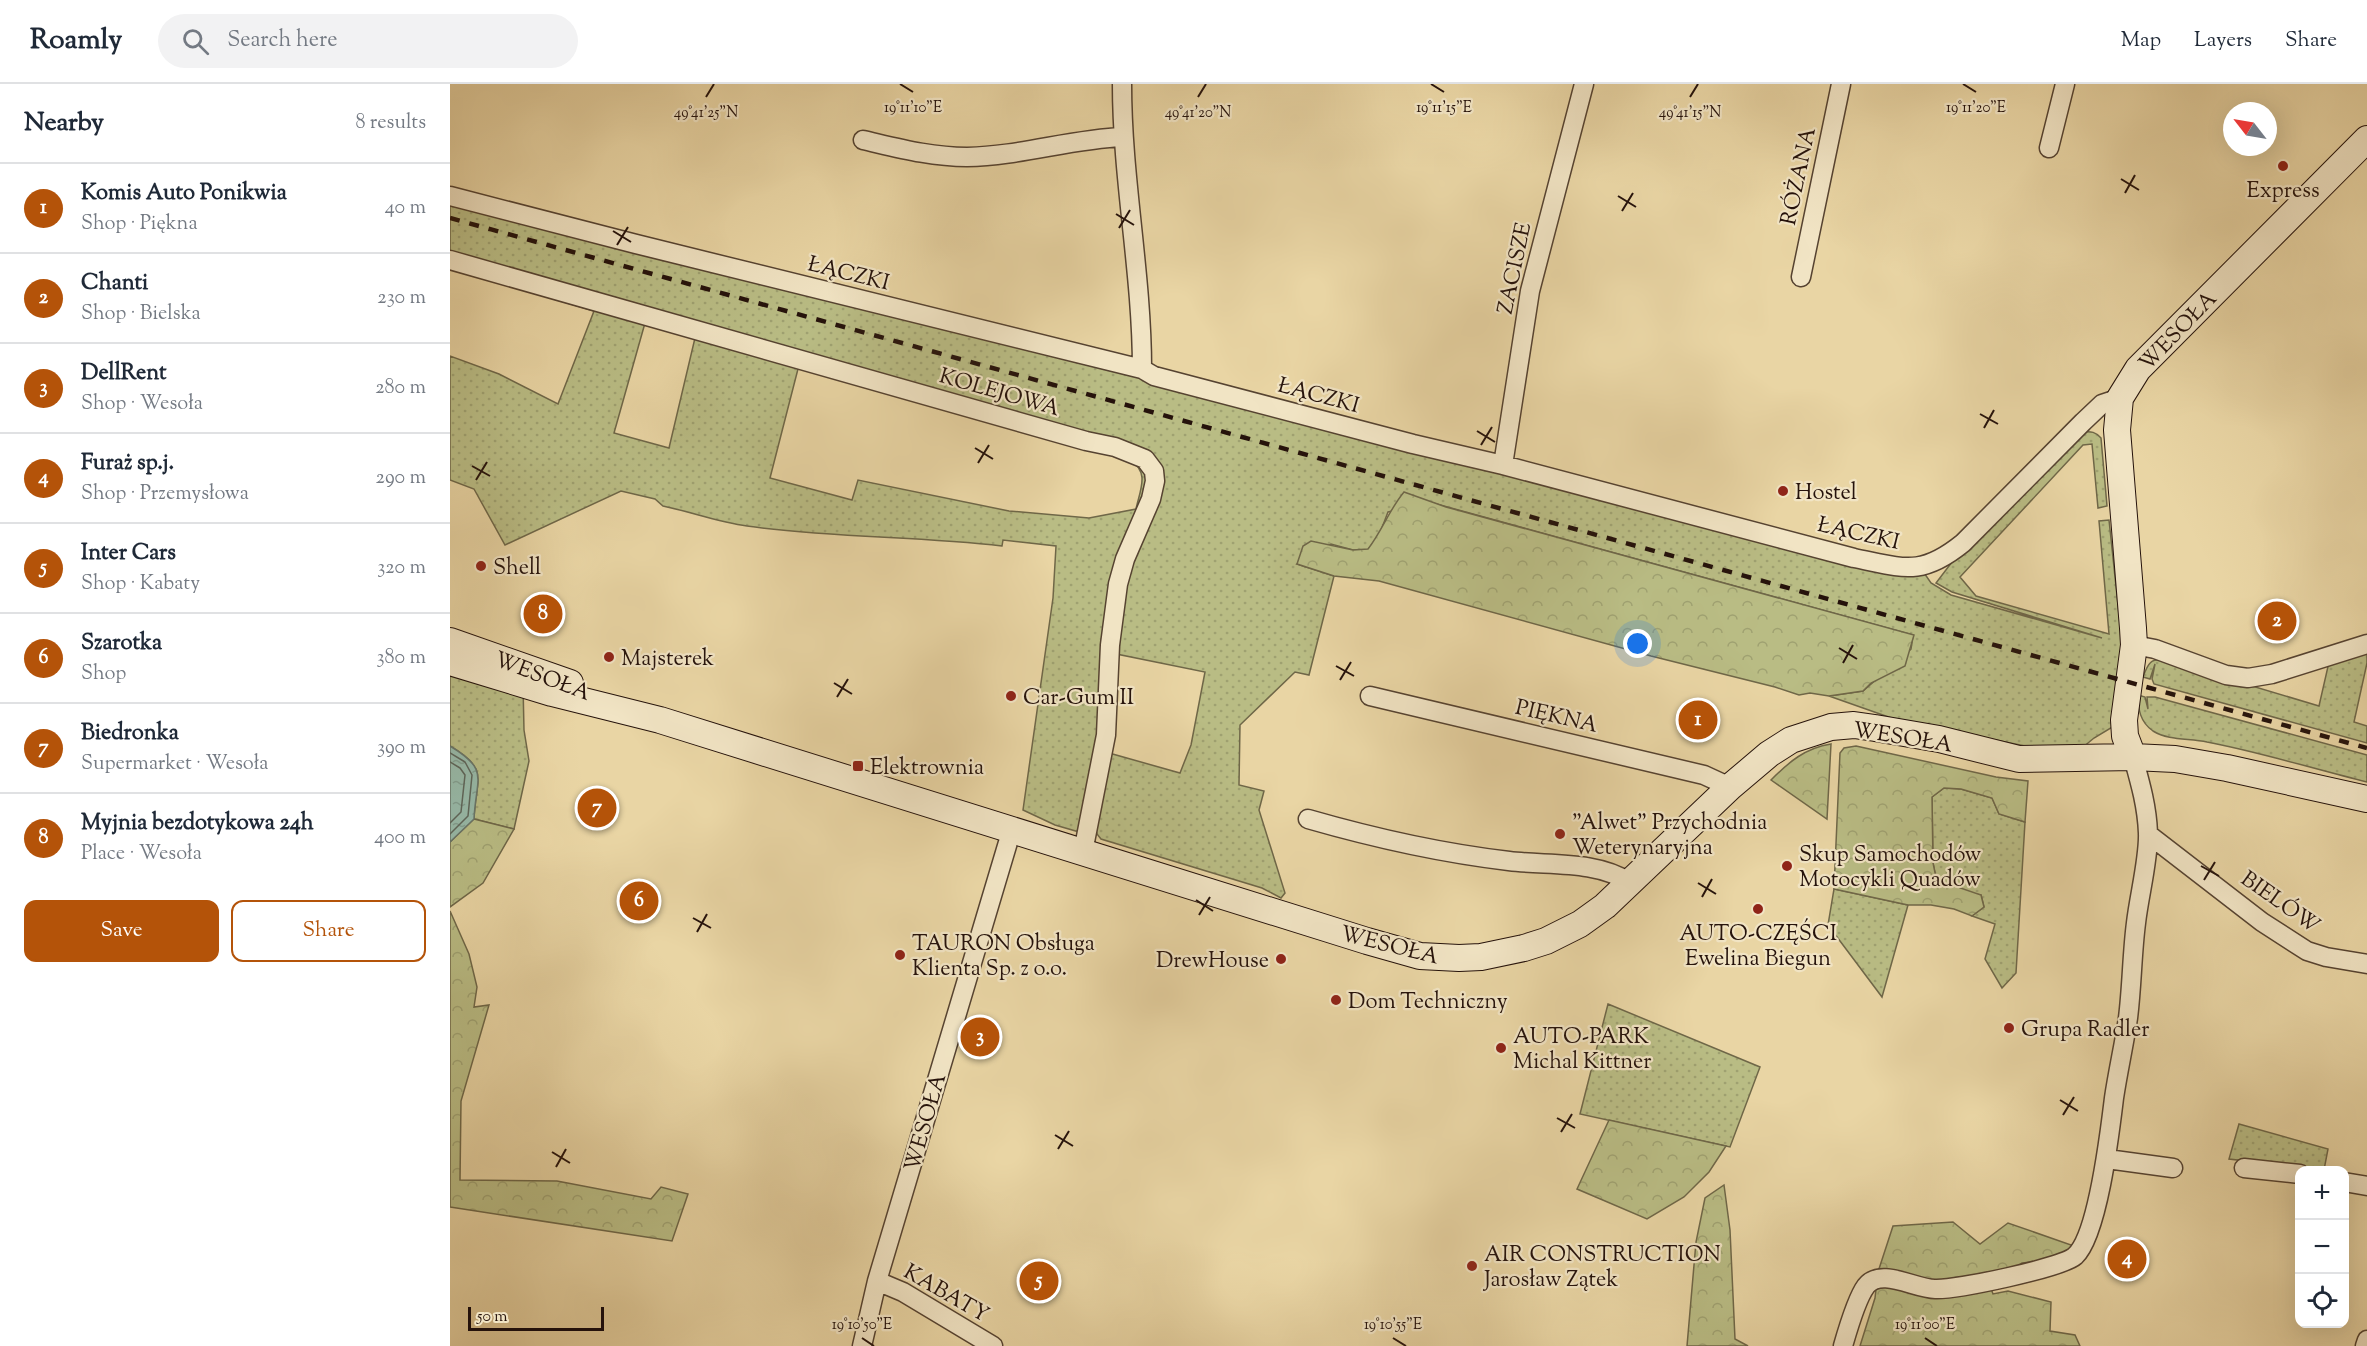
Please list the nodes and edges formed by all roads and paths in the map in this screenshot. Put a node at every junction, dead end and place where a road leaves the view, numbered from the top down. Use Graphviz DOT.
graph roads {
  1 [pos="1122,84"];
  2 [pos="1584,84"];
  3 [pos="1841,84"];
  4 [pos="2065,84"];
  5 [pos="1123,137"];
  6 [pos="2367,139"];
  7 [pos="863,140"];
  8 [pos="2049,148"];
  9 [pos="450,196"];
  10 [pos="450,260"];
  11 [pos="1801,277"];
  12 [pos="1142,369"];
  13 [pos="2120,398"];
  14 [pos="1503,465"];
  15 [pos="450,641"];
  16 [pos="2367,644"];
  17 [pos="2133,645"];
  18 [pos="450,662"];
  19 [pos="1370,696"];
  20 [pos="633,712"];
  21 [pos="2133,757"];
  22 [pos="1730,786"];
  23 [pos="2367,799"];
  24 [pos="1308,819"];
  25 [pos="1011,829"];
  26 [pos="2148,834"];
  27 [pos="1083,852"];
  28 [pos="1629,882"];
  29 [pos="2367,964"];
  30 [pos="2107,1159"];
  31 [pos="2173,1168"];
  32 [pos="2244,1168"];
  33 [pos="2295,1173"];
  34 [pos="2349,1183"];
  35 [pos="2367,1186"];
  36 [pos="878,1281"];
  37 [pos="2367,1340"];
  38 [pos="862,1346"];
  39 [pos="993,1346"];
  40 [pos="1843,1346"];
  41 [pos="2365,1346"];
  1 -- 5 [label="street"];
  2 -- 14 [label="street, ZACISZE"];
  3 -- 11 [label="street, RÓŻANA"];
  4 -- 8 [label="street"];
  5 -- 7 [label="street"];
  5 -- 12 [label="street"];
  6 -- 13 [label="street, WESOŁA"];
  9 -- 12 [label="street, ŁĄCZKI"];
  10 -- 27 [label="street, KOLEJOWA"];
  12 -- 14 [label="street, ŁĄCZKI"];
  13 -- 14 [label="street, ŁĄCZKI"];
  13 -- 17 [label="street, WESOŁA"];
  15 -- 20 [label="street, WESOŁA"];
  16 -- 17 [label="street"];
  17 -- 21 [label="street, WESOŁA"];
  18 -- 20 [label="street, WESOŁA"];
  19 -- 22 [label="street, PIĘKNA"];
  20 -- 25 [label="street, WESOŁA"];
  21 -- 22 [label="street, WESOŁA"];
  21 -- 23 [label="street"];
  21 -- 26 [label="street"];
  22 -- 28 [label="street, WESOŁA"];
  24 -- 28 [label="street"];
  25 -- 27 [label="street, WESOŁA"];
  25 -- 36 [label="street, WESOŁA"];
  26 -- 29 [label="street, BIELÓW"];
  26 -- 30 [label="street"];
  27 -- 28 [label="street, WESOŁA"];
  30 -- 31 [label="street"];
  30 -- 40 [label="street"];
  32 -- 33 [label="street"];
  34 -- 35 [label="street"];
  36 -- 38 [label="street, WESOŁA"];
  36 -- 39 [label="street, KABATY"];
  37 -- 41 [label="street"];
}
